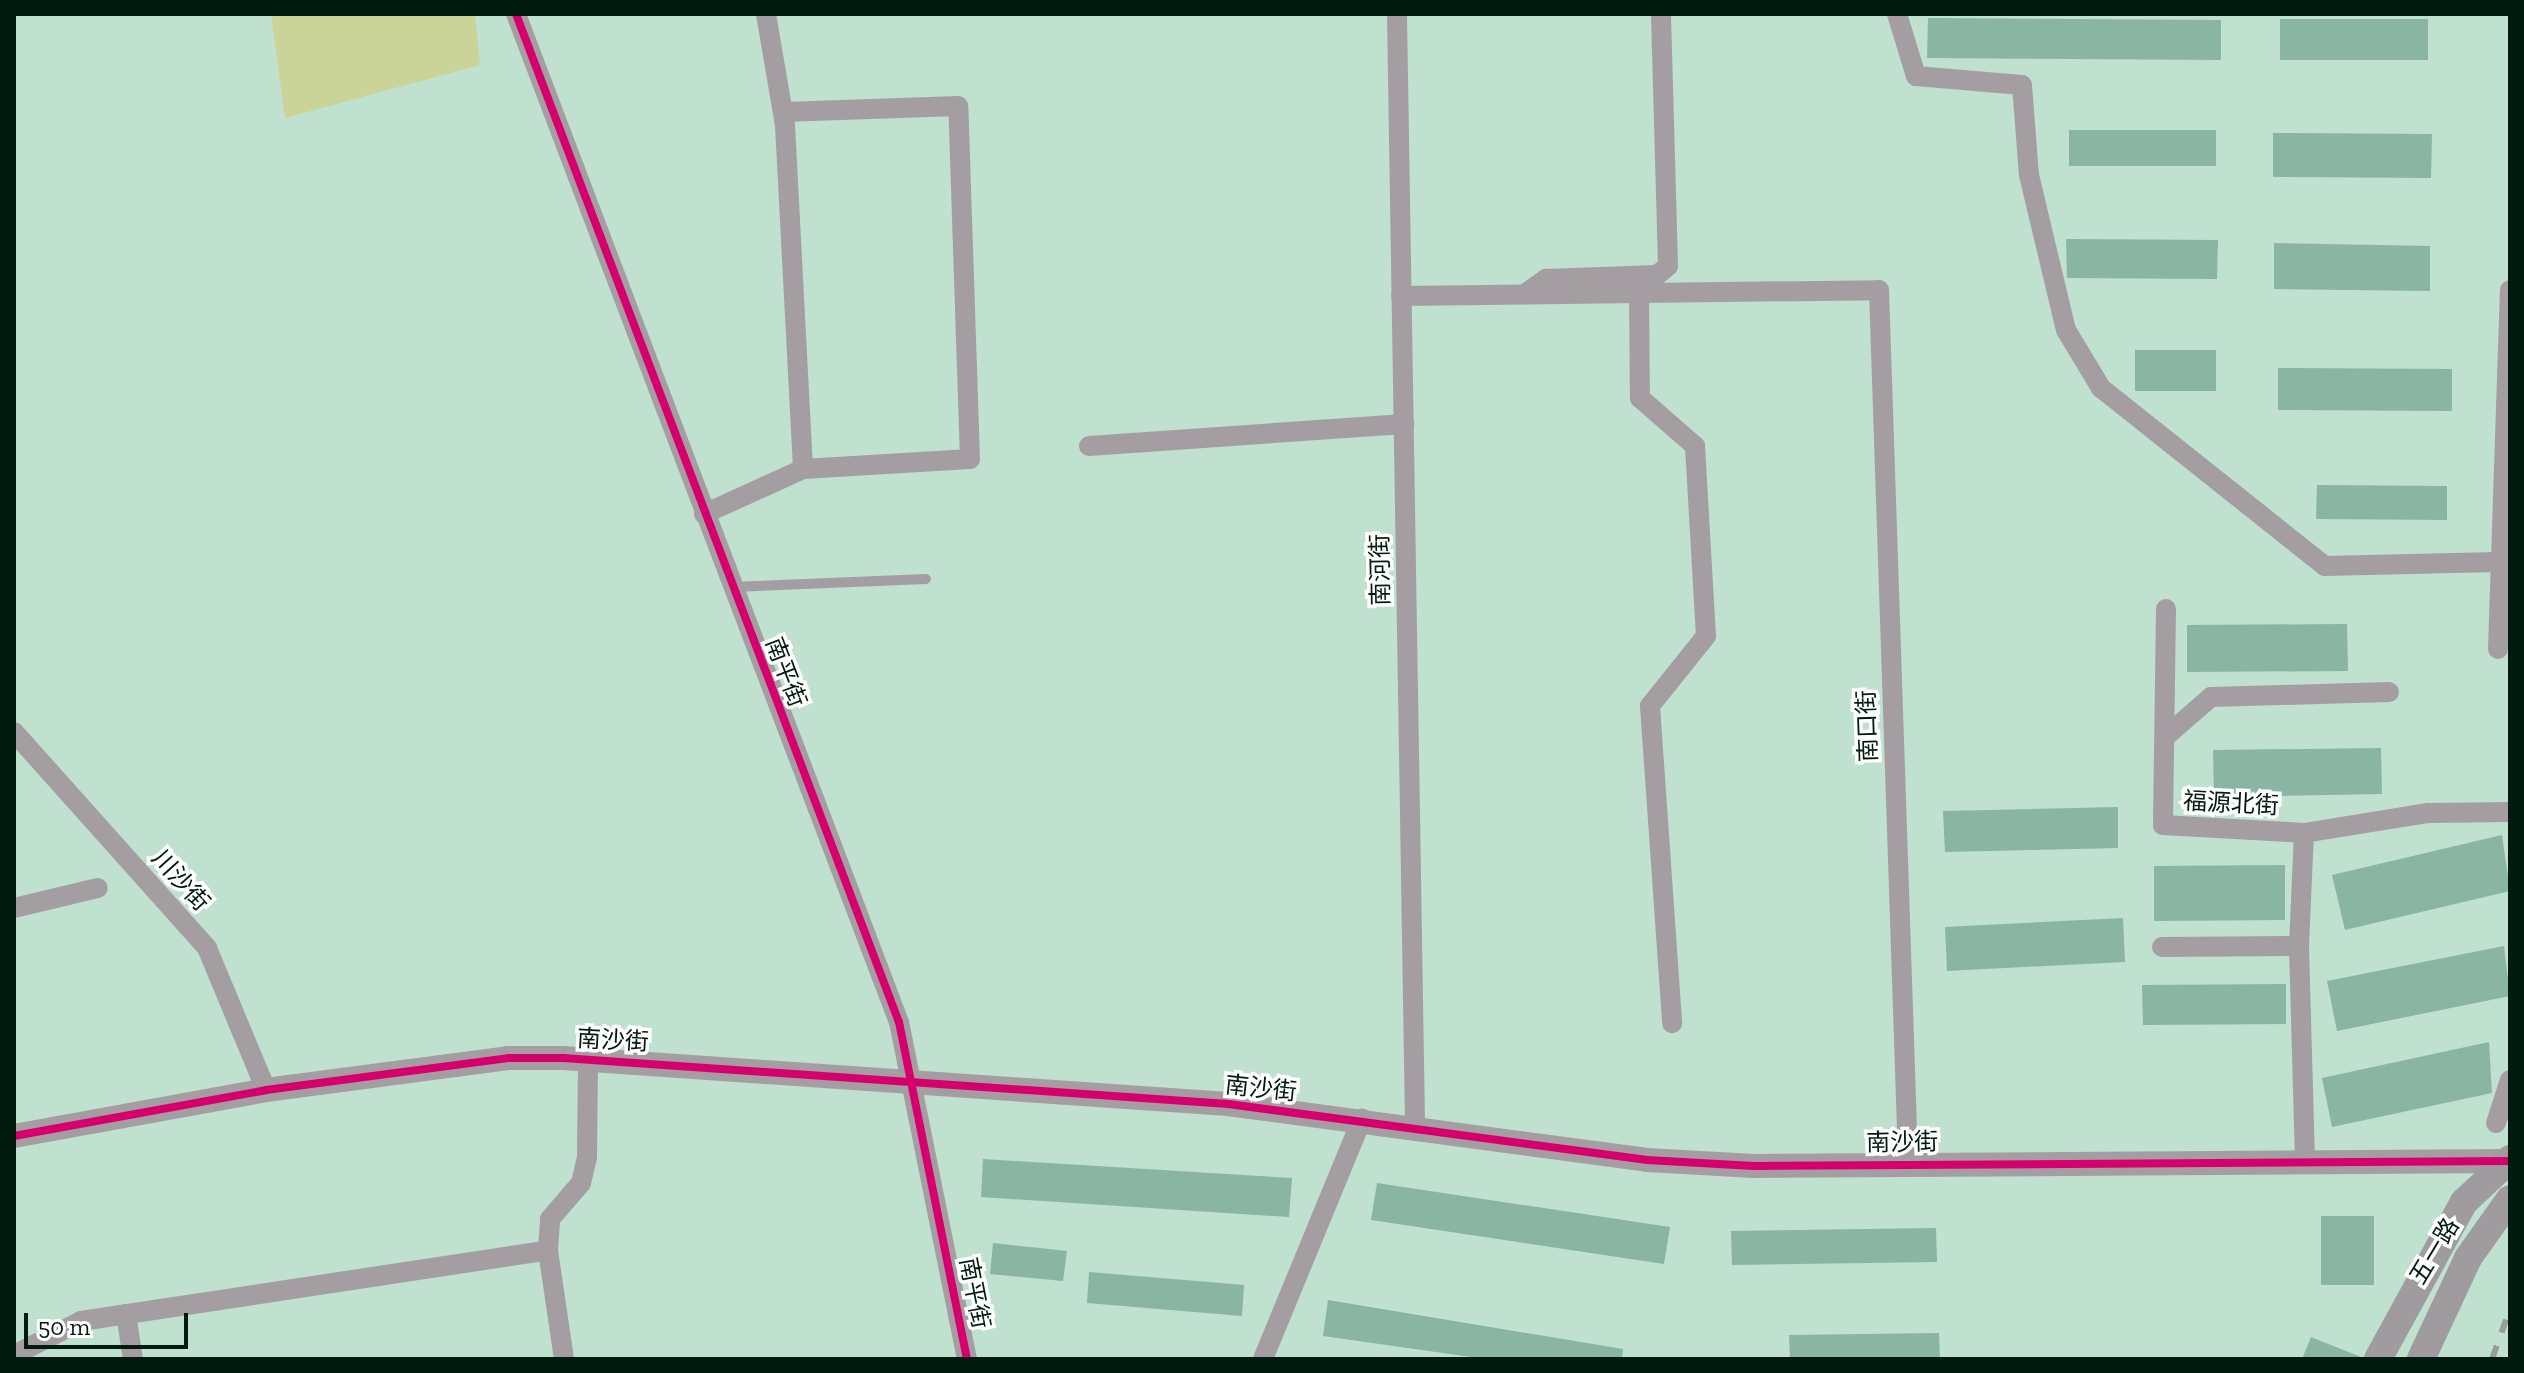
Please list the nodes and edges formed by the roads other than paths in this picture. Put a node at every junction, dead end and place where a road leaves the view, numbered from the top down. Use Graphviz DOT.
graph roads {
  1 [pos="516,14"];
  2 [pos="766,14"];
  3 [pos="1397,14"];
  4 [pos="1661,14"];
  5 [pos="1897,14"];
  6 [pos="783,112"];
  7 [pos="2510,290"];
  8 [pos="1639,291"];
  9 [pos="1525,294"];
  10 [pos="1401,296"];
  11 [pos="1404,424"];
  12 [pos="1089,446"];
  13 [pos="803,469"];
  14 [pos="704,514"];
  15 [pos="2497,562"];
  16 [pos="926,579"];
  17 [pos="732,587"];
  18 [pos="2166,609"];
  19 [pos="2498,649"];
  20 [pos="2389,692"];
  21 [pos="14,732"];
  22 [pos="2165,737"];
  23 [pos="2510,812"];
  24 [pos="2304,833"];
  25 [pos="98,888"];
  26 [pos="14,908"];
  27 [pos="2299,946"];
  28 [pos="2162,947"];
  29 [pos="1672,1023"];
  30 [pos="588,1059"];
  31 [pos="915,1078"];
  32 [pos="2510,1080"];
  33 [pos="266,1090"];
  34 [pos="1362,1119"];
  35 [pos="2496,1123"];
  36 [pos="1415,1124"];
  37 [pos="14,1136"];
  38 [pos="2305,1159"];
  39 [pos="2509,1160"];
  40 [pos="1908,1161"];
  41 [pos="2510,1199"];
  42 [pos="548,1250"];
  43 [pos="126,1314"];
  44 [pos="14,1355"];
  45 [pos="133,1359"];
  46 [pos="564,1359"];
  47 [pos="967,1359"];
  48 [pos="1263,1359"];
  49 [pos="2378,1359"];
  50 [pos="2421,1359"];
  1 -- 14 [label="street, 南平街"];
  2 -- 6 [label="street"];
  3 -- 10 [label="street, 南河街"];
  4 -- 9 [label="street"];
  5 -- 15 [label="street"];
  6 -- 13 [label="street"];
  6 -- 13 [label="street"];
  7 -- 15 [label="street"];
  8 -- 9 [label="street"];
  8 -- 29 [label="street"];
  8 -- 40 [label="street, 南口街"];
  9 -- 10 [label="street"];
  10 -- 11 [label="street, 南河街"];
  11 -- 12 [label="street"];
  11 -- 36 [label="street, 南河街"];
  13 -- 14 [label="street"];
  14 -- 17 [label="street, 南平街"];
  15 -- 19 [label="street"];
  16 -- 17 [label="lane"];
  17 -- 31 [label="street, 南平街"];
  18 -- 22 [label="street, 福源北街"];
  20 -- 22 [label="street"];
  21 -- 33 [label="street, 川沙街"];
  22 -- 24 [label="street, 福源北街"];
  23 -- 24 [label="street, 福源北街"];
  24 -- 27 [label="street"];
  25 -- 26 [label="street"];
  27 -- 28 [label="street"];
  27 -- 38 [label="street"];
  30 -- 31 [label="street, 南沙街"];
  30 -- 33 [label="street, 南沙街"];
  30 -- 42 [label="street"];
  31 -- 34 [label="street, 南沙街"];
  31 -- 47 [label="street, 南平街"];
  32 -- 35 [label="street"];
  33 -- 37 [label="street, 南沙街"];
  34 -- 36 [label="street, 南沙街"];
  34 -- 48 [label="street"];
  36 -- 40 [label="street, 南沙街"];
  38 -- 39 [label="street, 南沙街"];
  38 -- 40 [label="street, 南沙街"];
  39 -- 49 [label="main road, 五一路"];
  41 -- 50 [label="main road, 五一路"];
  42 -- 43 [label="street"];
  42 -- 46 [label="street"];
  43 -- 44 [label="street"];
  43 -- 45 [label="street"];
}
